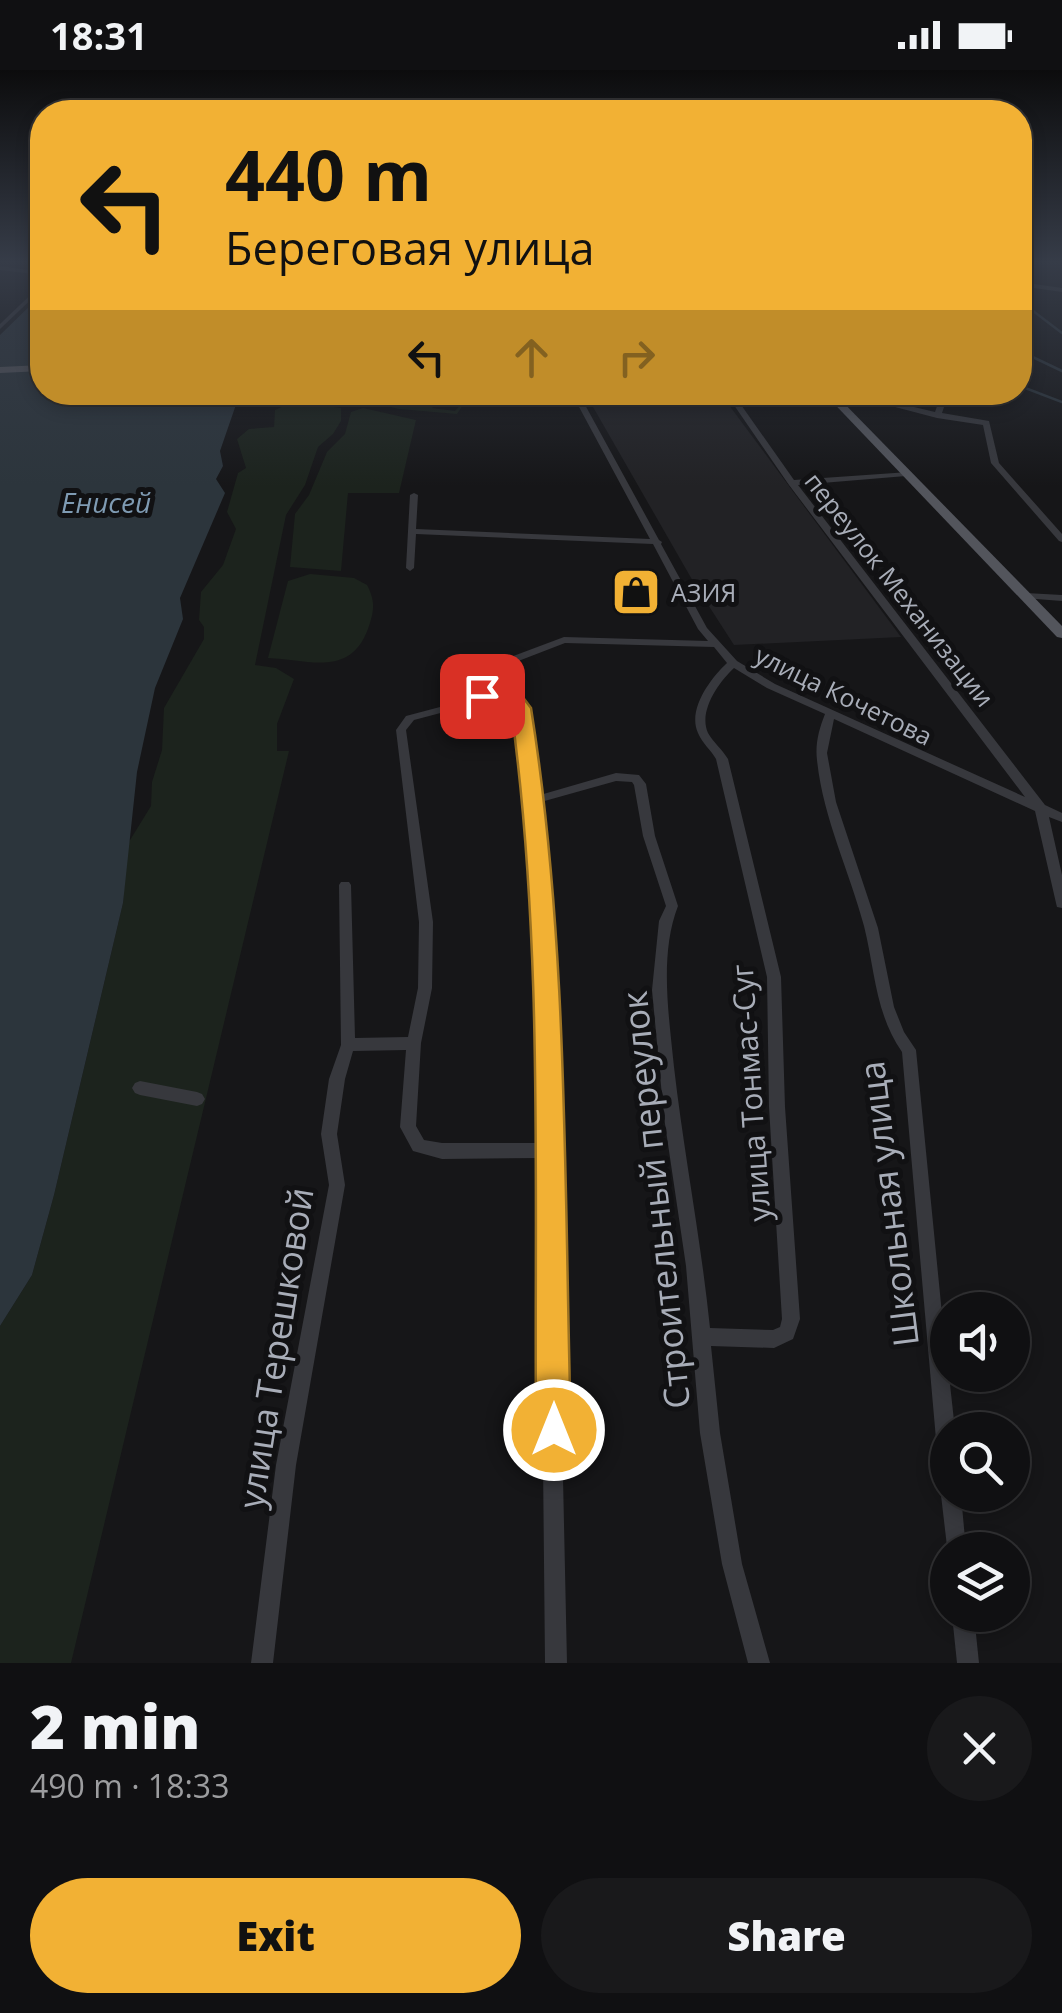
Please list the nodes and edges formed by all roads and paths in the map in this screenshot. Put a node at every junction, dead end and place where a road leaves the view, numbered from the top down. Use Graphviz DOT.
graph roads {
  1 [pos="30,366"];
  2 [pos="0,367"];
  3 [pos="581,405"];
  4 [pos="737,405"];
  5 [pos="839,405"];
  6 [pos="893,405"];
  7 [pos="941,405"];
  8 [pos="937,416"];
  9 [pos="906,474"];
  10 [pos="792,483"];
  11 [pos="414,494"];
  12 [pos="412,531"];
  13 [pos="1062,540"];
  14 [pos="658,542"];
  15 [pos="410,568"];
  16 [pos="1026,596"];
  17 [pos="1062,598"];
  18 [pos="1062,634"];
  19 [pos="714,644"];
  20 [pos="733,663"];
  21 [pos="485,688"];
  22 [pos="830,714"];
  23 [pos="535,800"];
  24 [pos="1041,809"];
  25 [pos="1062,818"];
  26 [pos="345,885"];
  27 [pos="1060,886"];
  28 [pos="1062,904"];
  29 [pos="414,1043"];
  30 [pos="348,1045"];
  31 [pos="140,1088"];
  32 [pos="197,1098"];
  33 [pos="550,1150"];
  34 [pos="700,1336"];
  35 [pos="943,1412"];
  36 [pos="965,1632"];
  37 [pos="262,1663"];
  38 [pos="556,1663"];
  39 [pos="760,1663"];
  40 [pos="968,1663"];
  1 -- 2 [label="main road"];
  3 -- 14 [label="street, улица Кочетова"];
  4 -- 10 [label="street, переулок Механизации"];
  5 -- 9 [label="main road"];
  6 -- 8 [label="street"];
  7 -- 8 [label="street"];
  8 -- 13 [label="street"];
  9 -- 10 [label="street"];
  9 -- 16 [label="main road"];
  10 -- 24 [label="street, переулок Механизации"];
  11 -- 12 [label="street"];
  12 -- 14 [label="street"];
  12 -- 15 [label="street"];
  14 -- 19 [label="street, улица Кочетова"];
  16 -- 17 [label="street"];
  16 -- 18 [label="main road"];
  19 -- 20 [label="street, улица Кочетова"];
  19 -- 21 [label="street"];
  20 -- 22 [label="street, улица Кочетова"];
  20 -- 34 [label="street, улица Тонмас-Суг"];
  21 -- 23 [label="street"];
  21 -- 29 [label="street"];
  22 -- 24 [label="street, улица Кочетова"];
  22 -- 35 [label="street, Школьная улица"];
  23 -- 33 [label="street"];
  23 -- 34 [label="street, Строительный переулок"];
  24 -- 25 [label="street, улица Кочетова"];
  24 -- 27 [label="street"];
  26 -- 30 [label="street, улица Терешковой"];
  27 -- 28 [label="street"];
  29 -- 30 [label="street"];
  29 -- 33 [label="street"];
  30 -- 37 [label="street, улица Терешковой"];
  31 -- 32 [label="street"];
  33 -- 38 [label="street"];
  34 -- 39 [label="street, Строительный переулок"];
  36 -- 40 [label="street"];
}
